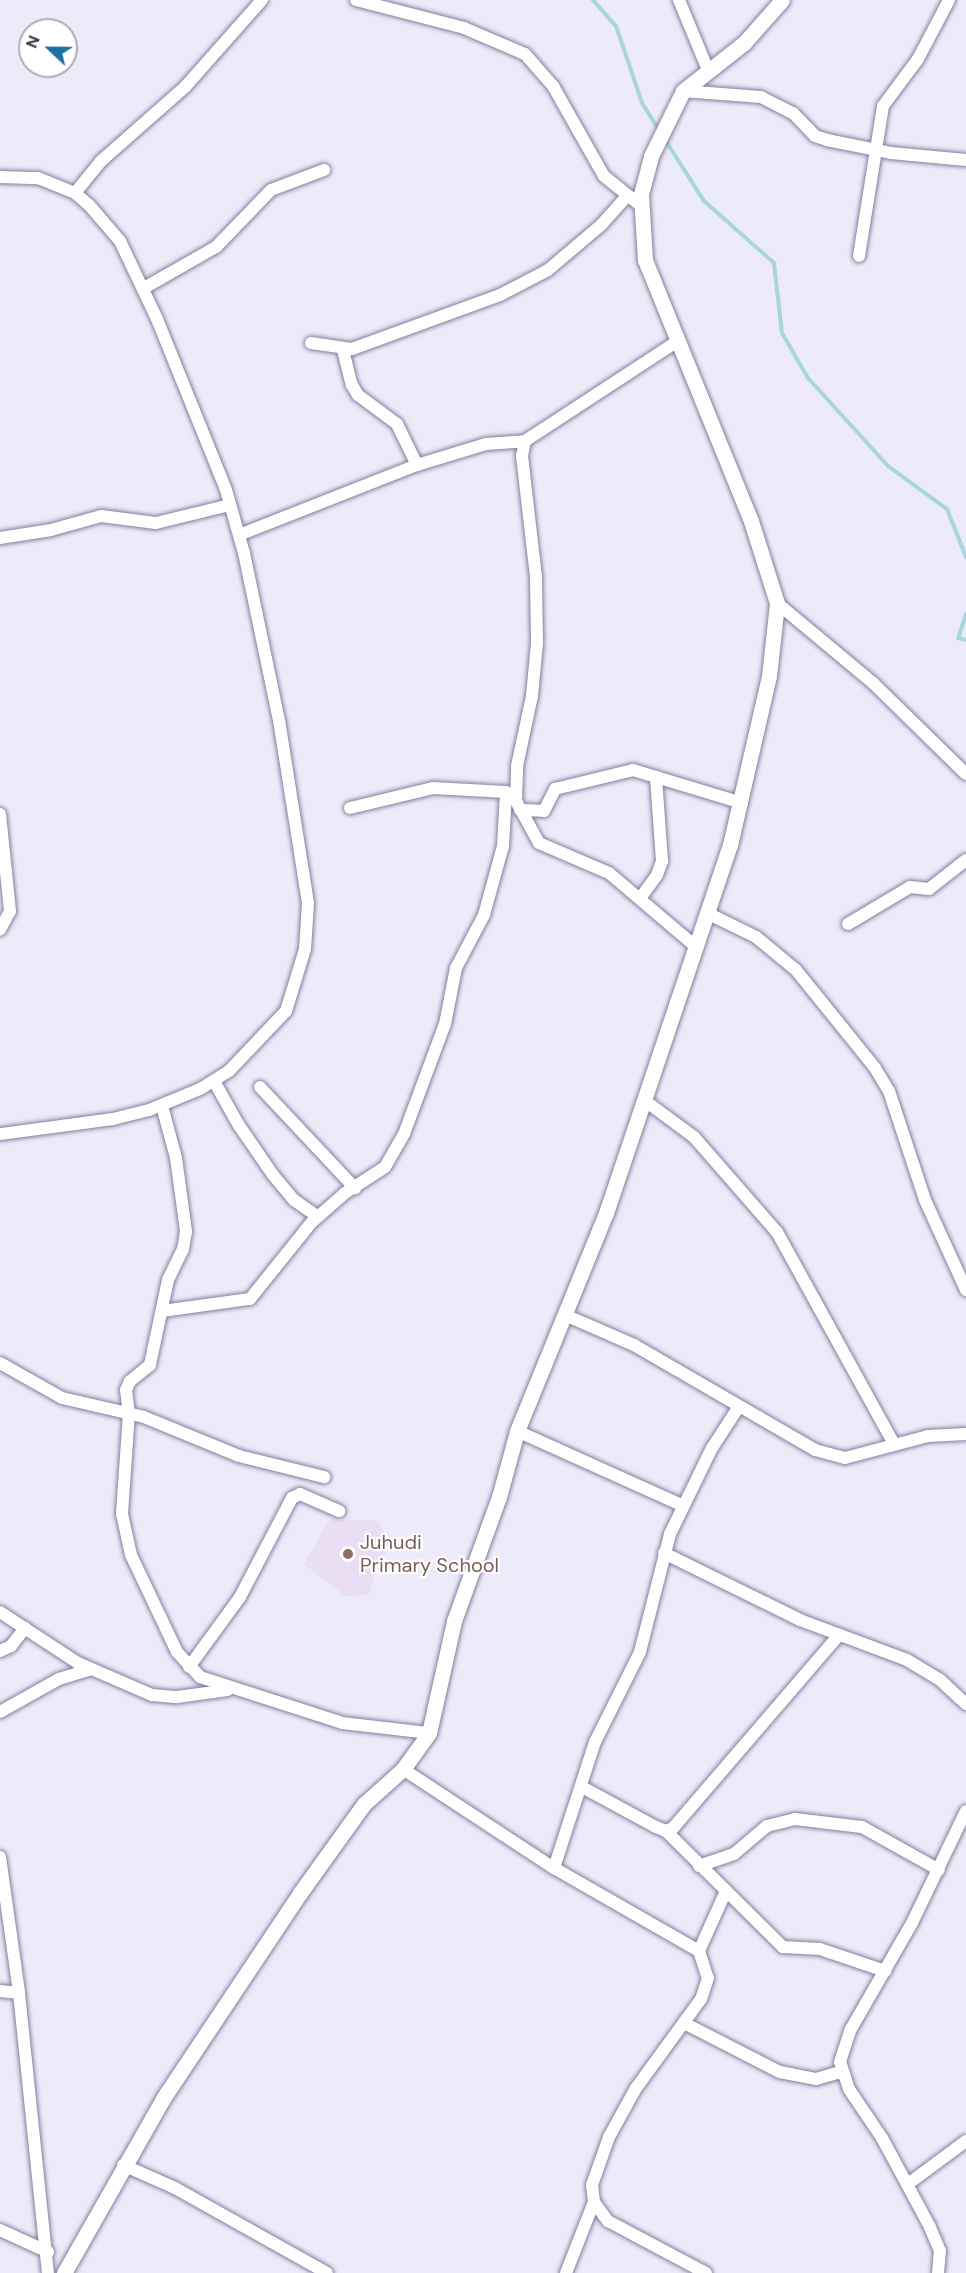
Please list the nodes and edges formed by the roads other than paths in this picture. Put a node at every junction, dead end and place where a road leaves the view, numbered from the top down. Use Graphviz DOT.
graph roads {
  1 [pos="262,0"];
  2 [pos="356,0"];
  3 [pos="680,0"];
  4 [pos="782,0"];
  5 [pos="949,0"];
  6 [pos="708,70"];
  7 [pos="683,92"];
  8 [pos="875,150"];
  9 [pos="966,160"];
  10 [pos="324,170"];
  11 [pos="0,177"];
  12 [pos="75,193"];
  13 [pos="628,195"];
  14 [pos="641,206"];
  15 [pos="859,256"];
  16 [pos="144,288"];
  17 [pos="678,341"];
  18 [pos="311,343"];
  19 [pos="343,350"];
  20 [pos="525,441"];
  21 [pos="417,465"];
  22 [pos="230,505"];
  23 [pos="239,535"];
  24 [pos="0,538"];
  25 [pos="777,603"];
  26 [pos="966,774"];
  27 [pos="656,777"];
  28 [pos="514,801"];
  29 [pos="742,803"];
  30 [pos="350,808"];
  31 [pos="0,814"];
  32 [pos="965,863"];
  33 [pos="641,897"];
  34 [pos="706,913"];
  35 [pos="848,924"];
  36 [pos="0,930"];
  37 [pos="695,946"];
  38 [pos="214,1081"];
  39 [pos="260,1087"];
  40 [pos="644,1100"];
  41 [pos="162,1106"];
  42 [pos="0,1134"];
  43 [pos="355,1188"];
  44 [pos="318,1217"];
  45 [pos="966,1290"];
  46 [pos="162,1311"];
  47 [pos="567,1316"];
  48 [pos="0,1363"];
  49 [pos="738,1408"];
  50 [pos="129,1413"];
  51 [pos="517,1431"];
  52 [pos="966,1434"];
  53 [pos="894,1444"];
  54 [pos="324,1477"];
  55 [pos="682,1506"];
  56 [pos="339,1511"];
  57 [pos="664,1553"];
  58 [pos="0,1612"];
  59 [pos="25,1628"];
  60 [pos="839,1635"];
  61 [pos="0,1652"];
  62 [pos="189,1667"];
  63 [pos="91,1669"];
  64 [pos="232,1689"];
  65 [pos="966,1704"];
  66 [pos="0,1712"];
  67 [pos="429,1733"];
  68 [pos="403,1769"];
  69 [pos="582,1787"];
  70 [pos="966,1811"];
  71 [pos="666,1831"];
  72 [pos="0,1857"];
  73 [pos="699,1866"];
  74 [pos="554,1868"];
  75 [pos="939,1870"];
  76 [pos="726,1891"];
  77 [pos="699,1951"];
  78 [pos="885,1971"];
  79 [pos="0,1991"];
  80 [pos="19,1993"];
  81 [pos="686,2024"];
  82 [pos="843,2075"];
  83 [pos="966,2141"];
  84 [pos="123,2165"];
  85 [pos="908,2184"];
  86 [pos="594,2202"];
  87 [pos="0,2230"];
  88 [pos="48,2252"];
  89 [pos="48,2273"];
  90 [pos="64,2273"];
  91 [pos="327,2273"];
  92 [pos="566,2273"];
  93 [pos="705,2273"];
  94 [pos="938,2273"];
  1 -- 12 [label="street"];
  2 -- 13 [label="street"];
  3 -- 6 [label="street"];
  4 -- 6 [label="street"];
  5 -- 8 [label="street"];
  6 -- 7 [label="street"];
  7 -- 8 [label="street"];
  7 -- 14 [label="street"];
  8 -- 9 [label="street"];
  8 -- 15 [label="street"];
  10 -- 16 [label="street"];
  11 -- 12 [label="street"];
  12 -- 16 [label="street"];
  13 -- 14 [label="street"];
  13 -- 19 [label="street"];
  14 -- 17 [label="street"];
  16 -- 22 [label="street"];
  17 -- 20 [label="street"];
  17 -- 25 [label="street"];
  18 -- 19 [label="street"];
  19 -- 21 [label="street"];
  20 -- 21 [label="street"];
  20 -- 28 [label="street"];
  21 -- 23 [label="street"];
  22 -- 23 [label="street"];
  22 -- 24 [label="street"];
  23 -- 38 [label="street"];
  25 -- 26 [label="street"];
  25 -- 29 [label="street"];
  27 -- 28 [label="street"];
  27 -- 29 [label="street"];
  27 -- 33 [label="street"];
  28 -- 30 [label="street"];
  28 -- 33 [label="street"];
  28 -- 43 [label="street"];
  29 -- 34 [label="street"];
  31 -- 36 [label="street"];
  32 -- 35 [label="street"];
  33 -- 37 [label="street"];
  34 -- 37 [label="street"];
  34 -- 45 [label="street"];
  37 -- 40 [label="street"];
  38 -- 41 [label="street"];
  38 -- 44 [label="street"];
  39 -- 43 [label="street"];
  40 -- 47 [label="street"];
  40 -- 53 [label="street"];
  41 -- 42 [label="street"];
  41 -- 46 [label="street"];
  43 -- 44 [label="street"];
  44 -- 46 [label="street"];
  46 -- 50 [label="street"];
  47 -- 49 [label="street"];
  47 -- 51 [label="street"];
  48 -- 50 [label="street"];
  49 -- 53 [label="street"];
  49 -- 55 [label="street"];
  50 -- 54 [label="street"];
  50 -- 62 [label="street"];
  51 -- 55 [label="street"];
  51 -- 67 [label="street"];
  52 -- 53 [label="street"];
  55 -- 57 [label="street"];
  56 -- 62 [label="street"];
  57 -- 60 [label="street"];
  57 -- 69 [label="street"];
  58 -- 59 [label="street"];
  59 -- 61 [label="street"];
  59 -- 63 [label="street"];
  60 -- 65 [label="street"];
  60 -- 71 [label="street"];
  62 -- 64 [label="street"];
  63 -- 64 [label="street"];
  63 -- 66 [label="street"];
  64 -- 67 [label="street"];
  67 -- 68 [label="street"];
  68 -- 74 [label="street"];
  68 -- 84 [label="street"];
  69 -- 71 [label="street"];
  69 -- 74 [label="street"];
  70 -- 75 [label="street"];
  71 -- 73 [label="street"];
  72 -- 80 [label="street"];
  73 -- 75 [label="street"];
  73 -- 76 [label="street"];
  74 -- 77 [label="street"];
  75 -- 78 [label="street"];
  76 -- 77 [label="street"];
  76 -- 78 [label="street"];
  77 -- 81 [label="street"];
  78 -- 82 [label="street"];
  79 -- 80 [label="street"];
  80 -- 88 [label="street"];
  81 -- 82 [label="street"];
  81 -- 86 [label="street"];
  82 -- 85 [label="street"];
  83 -- 85 [label="street"];
  84 -- 90 [label="street"];
  84 -- 91 [label="street"];
  85 -- 94 [label="street"];
  86 -- 92 [label="street"];
  86 -- 93 [label="street"];
  87 -- 88 [label="street"];
  88 -- 89 [label="street"];
}
